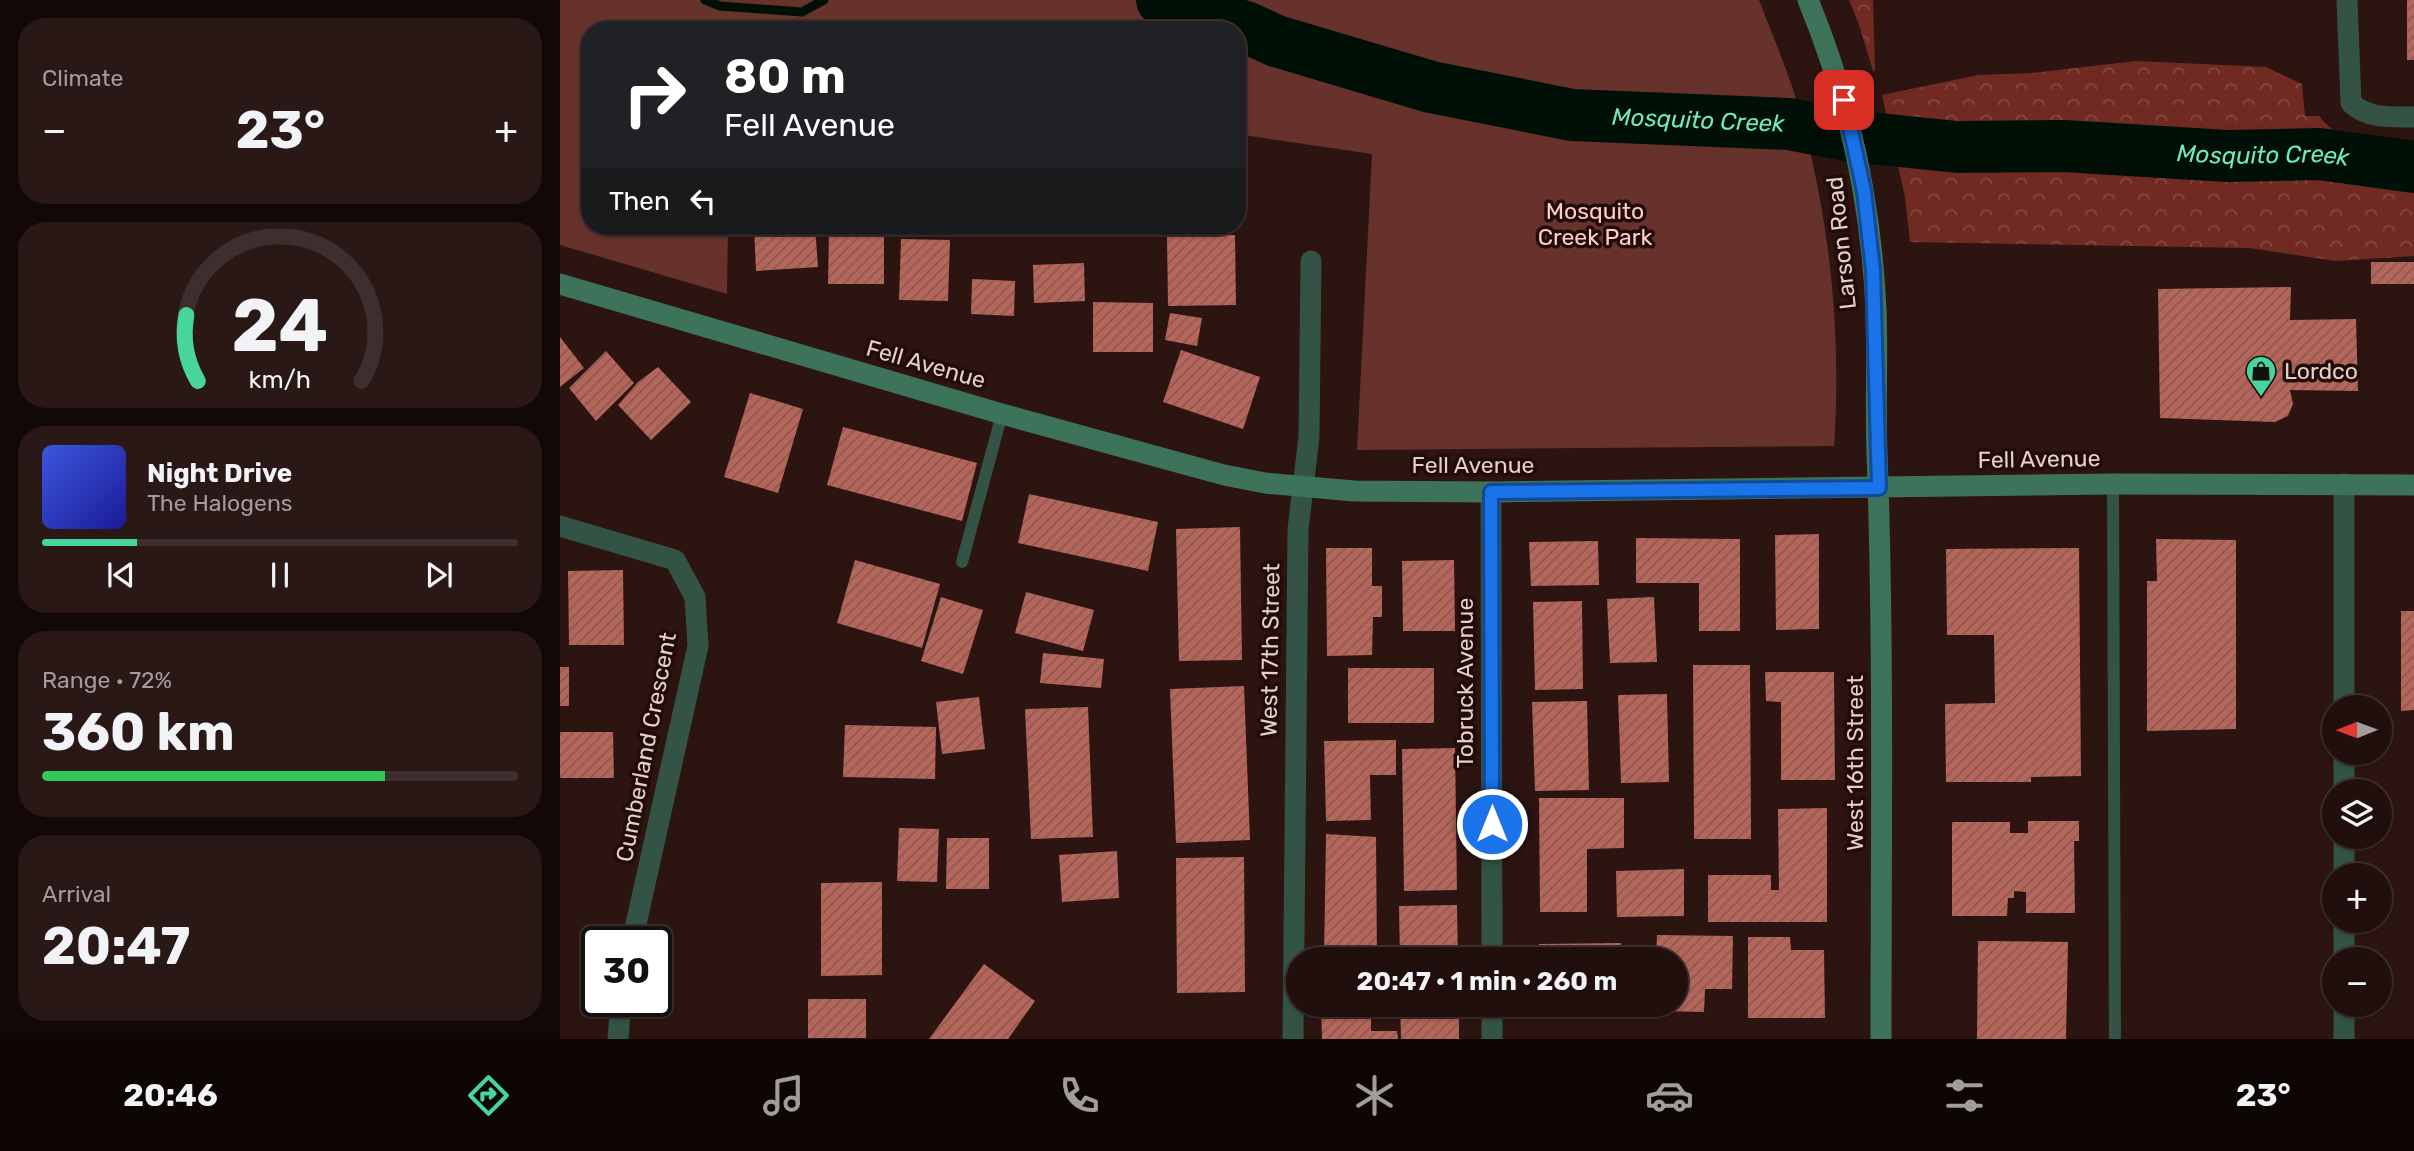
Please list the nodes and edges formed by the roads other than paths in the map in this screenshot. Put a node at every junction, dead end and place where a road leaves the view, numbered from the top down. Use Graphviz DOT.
graph roads {
  1 [pos="1808,0"];
  2 [pos="2347,0"];
  3 [pos="2414,117"];
  4 [pos="1311,261"];
  5 [pos="560,284"];
  6 [pos="1002,414"];
  7 [pos="2113,484"];
  8 [pos="2344,484"];
  9 [pos="2414,485"];
  10 [pos="1302,487"];
  11 [pos="1879,488"];
  12 [pos="1491,492"];
  13 [pos="560,526"];
  14 [pos="962,562"];
  15 [pos="2344,695"];
  16 [pos="636,926"];
  17 [pos="1492,947"];
  18 [pos="620,1017"];
  19 [pos="1492,1017"];
  20 [pos="2344,1017"];
  21 [pos="618,1039"];
  22 [pos="1293,1039"];
  23 [pos="1493,1039"];
  24 [pos="1881,1039"];
  25 [pos="2115,1039"];
  26 [pos="2344,1039"];
  1 -- 11 [label="street, Larson Road"];
  2 -- 3 [label="street"];
  4 -- 10 [label="street, West 17th Street"];
  5 -- 6 [label="street, Fell Avenue"];
  6 -- 10 [label="street, Fell Avenue"];
  6 -- 14 [label="lane"];
  7 -- 8 [label="street, Fell Avenue"];
  7 -- 11 [label="street, Fell Avenue"];
  7 -- 25 [label="lane"];
  8 -- 9 [label="street, Fell Avenue"];
  8 -- 15 [label="street"];
  10 -- 12 [label="street, Fell Avenue"];
  10 -- 22 [label="street, West 17th Street"];
  11 -- 12 [label="street, Fell Avenue"];
  11 -- 24 [label="street, West 16th Street"];
  12 -- 17 [label="street, Tobruck Avenue"];
  13 -- 16 [label="street, Cumberland Crescent"];
  18 -- 21 [label="street"];
  19 -- 23 [label="street"];
  20 -- 26 [label="street"];
}
